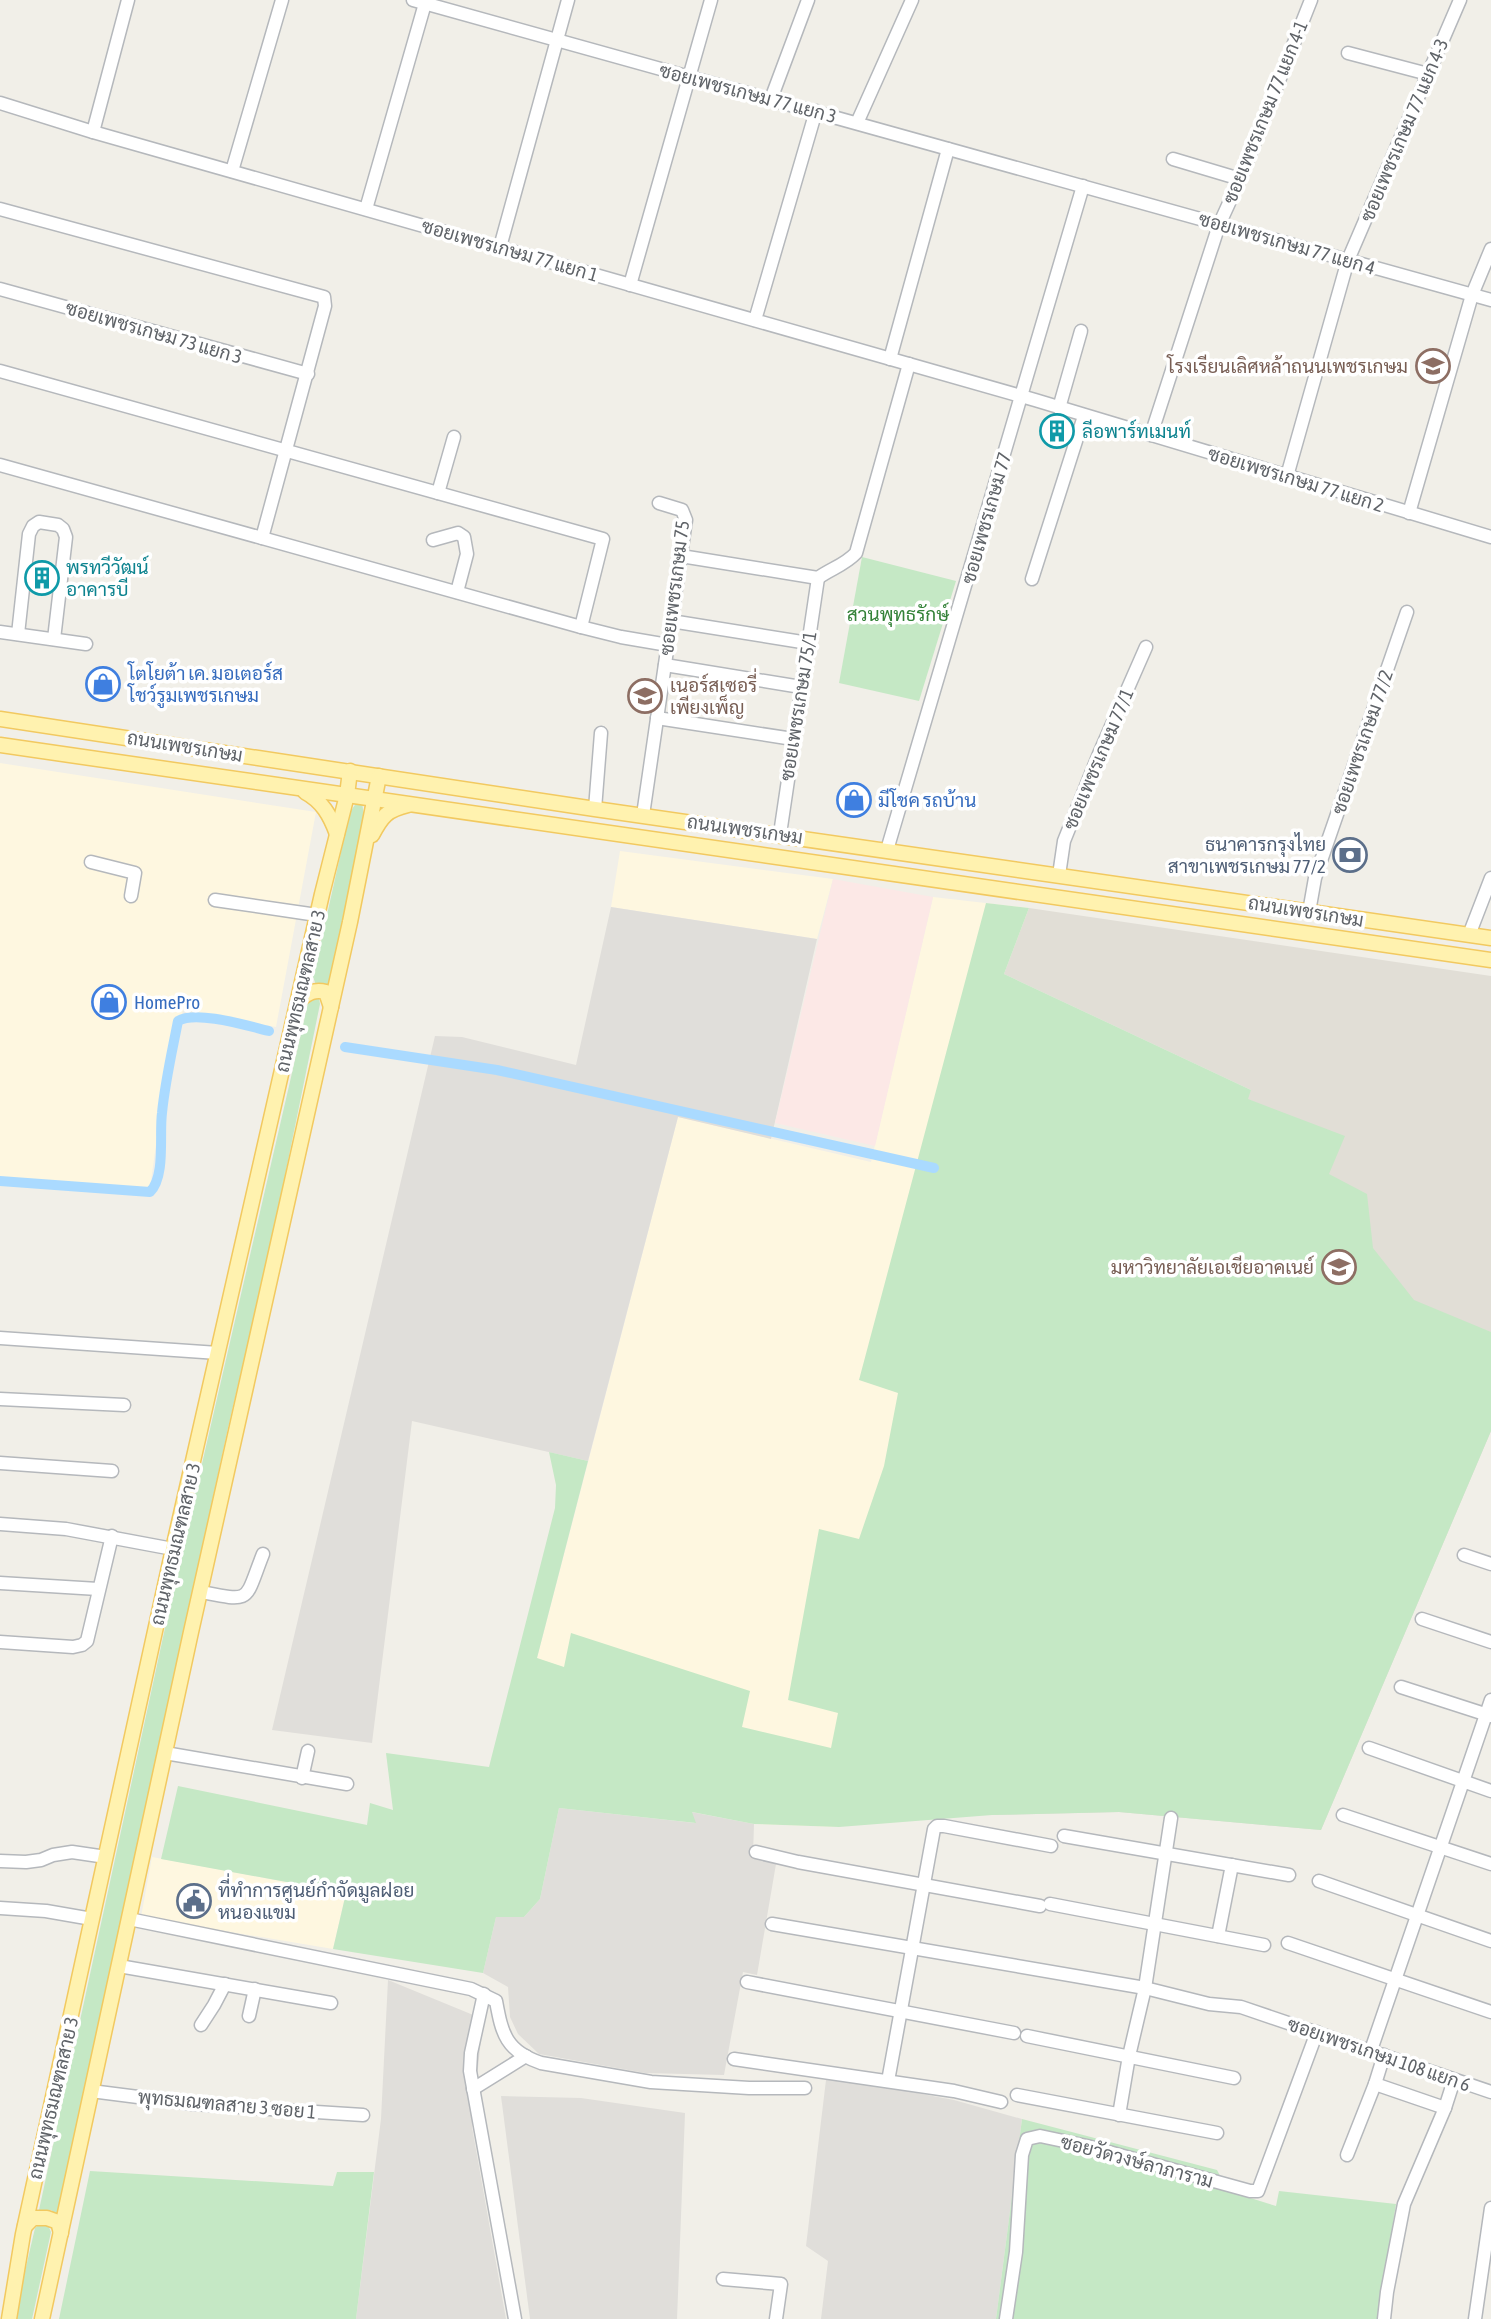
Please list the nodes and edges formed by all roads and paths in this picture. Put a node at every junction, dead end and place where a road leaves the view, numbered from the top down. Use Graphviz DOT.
graph roads {
  1 [pos="128,0"];
  2 [pos="282,0"];
  3 [pos="568,0"];
  4 [pos="711,0"];
  5 [pos="808,0"];
  6 [pos="912,0"];
  7 [pos="1311,0"];
  8 [pos="1460,0"];
  9 [pos="421,1"];
  10 [pos="557,40"];
  11 [pos="1348,53"];
  12 [pos="1428,74"];
  13 [pos="689,77"];
  14 [pos="771,99"];
  15 [pos="0,103"];
  16 [pos="816,111"];
  17 [pos="857,123"];
  18 [pos="93,132"];
  19 [pos="948,149"];
  20 [pos="1173,159"];
  21 [pos="232,171"];
  22 [pos="1240,180"];
  23 [pos="1083,186"];
  24 [pos="0,209"];
  25 [pos="366,209"];
  26 [pos="1219,225"];
  27 [pos="500,247"];
  28 [pos="1491,249"];
  29 [pos="1348,260"];
  30 [pos="630,285"];
  31 [pos="0,289"];
  32 [pos="1472,295"];
  33 [pos="1491,300"];
  34 [pos="755,320"];
  35 [pos="1081,331"];
  36 [pos="890,359"];
  37 [pos="909,364"];
  38 [pos="0,371"];
  39 [pos="307,374"];
  40 [pos="1021,396"];
  41 [pos="1059,408"];
  42 [pos="1084,416"];
  43 [pos="1151,435"];
  44 [pos="454,438"];
  45 [pos="286,451"];
  46 [pos="0,466"];
  47 [pos="1287,476"];
  48 [pos="438,493"];
  49 [pos="659,503"];
  50 [pos="1409,513"];
  51 [pos="1491,537"];
  52 [pos="262,538"];
  53 [pos="433,540"];
  54 [pos="681,556"];
  55 [pos="818,578"];
  56 [pos="1032,579"];
  57 [pos="457,592"];
  58 [pos="1407,612"];
  59 [pos="671,621"];
  60 [pos="581,627"];
  61 [pos="0,632"];
  62 [pos="18,634"];
  63 [pos="54,639"];
  64 [pos="86,643"];
  65 [pos="808,643"];
  66 [pos="668,645"];
  67 [pos="1146,647"];
  68 [pos="665,665"];
  69 [pos="801,687"];
  70 [pos="657,718"];
  71 [pos="0,719"];
  72 [pos="601,733"];
  73 [pos="793,739"];
  74 [pos="0,745"];
  75 [pos="350,771"];
  76 [pos="379,776"];
  77 [pos="298,788"];
  78 [pos="346,795"];
  79 [pos="374,799"];
  80 [pos="413,804"];
  81 [pos="595,808"];
  82 [pos="643,815"];
  83 [pos="337,834"];
  84 [pos="779,834"];
  85 [pos="366,846"];
  86 [pos="887,850"];
  87 [pos="92,862"];
  88 [pos="1001,867"];
  89 [pos="1059,875"];
  90 [pos="1491,878"];
  91 [pos="997,889"];
  92 [pos="131,896"];
  93 [pos="215,900"];
  94 [pos="1309,912"];
  95 [pos="317,915"];
  96 [pos="1469,935"];
  97 [pos="1491,938"];
  98 [pos="1491,960"];
  99 [pos="299,1000"];
  100 [pos="331,1006"];
  101 [pos="0,1338"];
  102 [pos="218,1353"];
  103 [pos="0,1399"];
  104 [pos="124,1405"];
  105 [pos="0,1463"];
  106 [pos="113,1471"];
  107 [pos="0,1524"];
  108 [pos="112,1536"];
  109 [pos="173,1549"];
  110 [pos="263,1554"];
  111 [pos="1464,1555"];
  112 [pos="1491,1564"];
  113 [pos="0,1583"];
  114 [pos="98,1589"];
  115 [pos="201,1591"];
  116 [pos="1422,1619"];
  117 [pos="0,1642"];
  118 [pos="1491,1642"];
  119 [pos="1401,1687"];
  120 [pos="1491,1700"];
  121 [pos="1489,1715"];
  122 [pos="1369,1748"];
  123 [pos="309,1751"];
  124 [pos="165,1753"];
  125 [pos="303,1778"];
  126 [pos="1463,1782"];
  127 [pos="347,1784"];
  128 [pos="1491,1791"];
  129 [pos="1343,1815"];
  130 [pos="1171,1818"];
  131 [pos="1064,1836"];
  132 [pos="1051,1846"];
  133 [pos="1441,1847"];
  134 [pos="756,1852"];
  135 [pos="1166,1853"];
  136 [pos="106,1857"];
  137 [pos="0,1861"];
  138 [pos="1491,1864"];
  139 [pos="1232,1865"];
  140 [pos="1289,1875"];
  141 [pos="1319,1881"];
  142 [pos="924,1884"];
  143 [pos="0,1909"];
  144 [pos="1418,1916"];
  145 [pos="92,1919"];
  146 [pos="129,1919"];
  147 [pos="772,1924"];
  148 [pos="1154,1924"];
  149 [pos="1218,1936"];
  150 [pos="1491,1941"];
  151 [pos="1288,1943"];
  152 [pos="1264,1945"];
  153 [pos="911,1949"];
  154 [pos="119,1966"];
  155 [pos="1396,1980"];
  156 [pos="747,1982"];
  157 [pos="225,1984"];
  158 [pos="1145,1988"];
  159 [pos="255,1989"];
  160 [pos="484,1994"];
  161 [pos="331,2003"];
  162 [pos="901,2012"];
  163 [pos="1491,2012"];
  164 [pos="249,2016"];
  165 [pos="201,2025"];
  166 [pos="1317,2032"];
  167 [pos="1378,2052"];
  168 [pos="527,2056"];
  169 [pos="1129,2056"];
  170 [pos="734,2059"];
  171 [pos="1234,2078"];
  172 [pos="1454,2080"];
  173 [pos="888,2081"];
  174 [pos="1375,2084"];
  175 [pos="805,2088"];
  176 [pos="473,2089"];
  177 [pos="91,2091"];
  178 [pos="1491,2092"];
  179 [pos="1017,2095"];
  180 [pos="1001,2102"];
  181 [pos="1445,2108"];
  182 [pos="363,2115"];
  183 [pos="1119,2115"];
  184 [pos="1217,2133"];
  185 [pos="1347,2155"];
  186 [pos="1491,2208"];
  187 [pos="25,2226"];
  188 [pos="61,2233"];
  189 [pos="723,2279"];
  190 [pos="6,2317"];
  191 [pos="43,2319"];
  192 [pos="515,2319"];
  193 [pos="776,2319"];
  194 [pos="1006,2319"];
  195 [pos="1384,2319"];
  196 [pos="1475,2319"];
  1 -- 18 [label="street"];
  2 -- 21 [label="street"];
  3 -- 10 [label="street"];
  4 -- 13 [label="street"];
  5 -- 14 [label="street"];
  6 -- 17 [label="street"];
  7 -- 22 [label="street, ซอยเพชรเกษม 77 แยก 4-1"];
  8 -- 12 [label="street, ซอยเพชรเกษม 77 แยก 4-3"];
  9 -- 10 [label="street, ซอยเพชรเกษม 77 แยก 3"];
  9 -- 25 [label="street"];
  10 -- 13 [label="street, ซอยเพชรเกษม 77 แยก 3"];
  10 -- 27 [label="street"];
  11 -- 12 [label="street"];
  12 -- 29 [label="street, ซอยเพชรเกษม 77 แยก 4-3"];
  13 -- 14 [label="street, ซอยเพชรเกษม 77 แยก 3"];
  13 -- 30 [label="street"];
  14 -- 16 [label="street, ซอยเพชรเกษม 77 แยก 3"];
  15 -- 18 [label="street, ซอยเพชรเกษม 77 แยก 1"];
  16 -- 17 [label="street, ซอยเพชรเกษม 77 แยก 3"];
  16 -- 34 [label="street"];
  17 -- 19 [label="street, ซอยเพชรเกษม 77 แยก 3"];
  18 -- 21 [label="street, ซอยเพชรเกษม 77 แยก 1"];
  19 -- 23 [label="street, ซอยเพชรเกษม 77 แยก 3"];
  19 -- 36 [label="street"];
  20 -- 22 [label="street"];
  21 -- 25 [label="street, ซอยเพชรเกษม 77 แยก 1"];
  22 -- 26 [label="street, ซอยเพชรเกษม 77 แยก 4-1"];
  23 -- 26 [label="street, ซอยเพชรเกษม 77 แยก 4"];
  23 -- 40 [label="street, ซอยเพชรเกษม 77"];
  24 -- 39 [label="street"];
  25 -- 27 [label="street, ซอยเพชรเกษม 77 แยก 1"];
  26 -- 29 [label="street, ซอยเพชรเกษม 77 แยก 4"];
  26 -- 43 [label="street, ซอยเพชรเกษม 77 แยก 4-1"];
  27 -- 30 [label="street, ซอยเพชรเกษม 77 แยก 1"];
  28 -- 32 [label="street"];
  29 -- 32 [label="street, ซอยเพชรเกษม 77 แยก 4"];
  29 -- 47 [label="street, ซอยเพชรเกษม 77 แยก 4-3"];
  30 -- 34 [label="street, ซอยเพชรเกษม 77 แยก 1"];
  31 -- 39 [label="street, ซอยเพชรเกษม 73 แยก 3"];
  32 -- 33 [label="street, ซอยเพชรเกษม 77 แยก 4"];
  32 -- 50 [label="street"];
  34 -- 36 [label="street, ซอยเพชรเกษม 77 แยก 1"];
  35 -- 41 [label="street"];
  36 -- 37 [label="street, ซอยเพชรเกษม 77 แยก 1"];
  37 -- 40 [label="street, ซอยเพชรเกษม 77 แยก 1"];
  37 -- 55 [label="street"];
  38 -- 45 [label="street"];
  39 -- 45 [label="street"];
  40 -- 41 [label="street, ซอยเพชรเกษม 77 แยก 2"];
  40 -- 86 [label="street, ซอยเพชรเกษม 77"];
  41 -- 42 [label="street, ซอยเพชรเกษม 77 แยก 2"];
  42 -- 43 [label="street, ซอยเพชรเกษม 77 แยก 2"];
  42 -- 56 [label="street"];
  43 -- 47 [label="street, ซอยเพชรเกษม 77 แยก 2"];
  44 -- 48 [label="street"];
  45 -- 48 [label="street"];
  45 -- 52 [label="street"];
  46 -- 52 [label="street"];
  47 -- 50 [label="street, ซอยเพชรเกษม 77 แยก 2"];
  48 -- 60 [label="street"];
  49 -- 54 [label="street, ซอยเพชรเกษม 75"];
  50 -- 51 [label="street, ซอยเพชรเกษม 77 แยก 2"];
  52 -- 57 [label="street"];
  53 -- 57 [label="street"];
  54 -- 55 [label="street"];
  54 -- 59 [label="street, ซอยเพชรเกษม 75"];
  55 -- 65 [label="street, ซอยเพชรเกษม 75/1"];
  57 -- 60 [label="street"];
  58 -- 94 [label="street, ซอยเพชรเกษม 77/2"];
  59 -- 65 [label="street"];
  59 -- 66 [label="street, ซอยเพชรเกษม 75"];
  60 -- 66 [label="street"];
  61 -- 62 [label="street"];
  62 -- 63 [label="street"];
  62 -- 63 [label="street"];
  63 -- 64 [label="street"];
  65 -- 69 [label="street, ซอยเพชรเกษม 75/1"];
  66 -- 68 [label="street, ซอยเพชรเกษม 75"];
  67 -- 89 [label="street, ซอยเพชรเกษม 77/1"];
  68 -- 69 [label="street"];
  68 -- 70 [label="street, ซอยเพชรเกษม 75"];
  69 -- 73 [label="street, ซอยเพชรเกษม 75/1"];
  70 -- 73 [label="street"];
  70 -- 82 [label="street, ซอยเพชรเกษม 75"];
  71 -- 75 [label="main road, ถนนเพชรเกษม"];
  72 -- 81 [label="street"];
  73 -- 84 [label="street, ซอยเพชรเกษม 75/1"];
  74 -- 77 [label="main road, ถนนเพชรเกษม"];
  75 -- 76 [label="main road, ถนนเพชรเกษม"];
  75 -- 78 [label="main road, ถนนพุทธมณฑลสาย 3"];
  76 -- 79 [label="main road, ถนนพุทธมณฑลสาย 3"];
  76 -- 81 [label="main road, ถนนเพชรเกษม"];
  77 -- 78 [label="main road, ถนนเพชรเกษม"];
  77 -- 83 [label="main road"];
  78 -- 79 [label="main road, ถนนเพชรเกษม"];
  78 -- 83 [label="main road, ถนนพุทธมณฑลสาย 3"];
  79 -- 80 [label="main road, ถนนเพชรเกษม"];
  79 -- 85 [label="main road, ถนนพุทธมณฑลสาย 3"];
  80 -- 85 [label="main road"];
  80 -- 91 [label="main road, ถนนเพชรเกษม"];
  81 -- 82 [label="main road, ถนนเพชรเกษม"];
  82 -- 84 [label="main road, ถนนเพชรเกษม"];
  83 -- 95 [label="main road, ถนนพุทธมณฑลสาย 3"];
  84 -- 86 [label="main road, ถนนเพชรเกษม"];
  85 -- 100 [label="main road, ถนนพุทธมณฑลสาย 3"];
  86 -- 88 [label="main road, ถนนเพชรเกษม"];
  87 -- 92 [label="street"];
  88 -- 89 [label="main road, ถนนเพชรเกษม"];
  88 -- 91 [label="main road"];
  89 -- 94 [label="main road, ถนนเพชรเกษม"];
  90 -- 96 [label="street"];
  91 -- 98 [label="main road, ถนนเพชรเกษม"];
  93 -- 95 [label="street"];
  94 -- 96 [label="main road, ถนนเพชรเกษม"];
  95 -- 99 [label="main road, ถนนพุทธมณฑลสาย 3"];
  96 -- 97 [label="main road, ถนนเพชรเกษม"];
  99 -- 100 [label="main road"];
  99 -- 102 [label="main road, ถนนพุทธมณฑลสาย 3"];
  100 -- 115 [label="main road, ถนนพุทธมณฑลสาย 3"];
  101 -- 102 [label="street"];
  102 -- 109 [label="main road, ถนนพุทธมณฑลสาย 3"];
  103 -- 104 [label="street"];
  105 -- 106 [label="street"];
  107 -- 108 [label="street"];
  108 -- 109 [label="street"];
  108 -- 114 [label="street"];
  109 -- 136 [label="main road, ถนนพุทธมณฑลสาย 3"];
  110 -- 115 [label="street"];
  111 -- 112 [label="street"];
  113 -- 114 [label="street"];
  114 -- 117 [label="street"];
  115 -- 124 [label="main road, ถนนพุทธมณฑลสาย 3"];
  116 -- 118 [label="street"];
  119 -- 121 [label="street"];
  120 -- 121 [label="street"];
  121 -- 126 [label="street"];
  122 -- 126 [label="street"];
  123 -- 125 [label="street"];
  124 -- 125 [label="street"];
  124 -- 146 [label="main road, ถนนพุทธมณฑลสาย 3"];
  125 -- 127 [label="street"];
  126 -- 128 [label="street"];
  126 -- 133 [label="street"];
  129 -- 133 [label="street"];
  130 -- 135 [label="street"];
  131 -- 135 [label="street"];
  132 -- 142 [label="street"];
  133 -- 138 [label="street"];
  133 -- 144 [label="street"];
  134 -- 142 [label="street"];
  135 -- 139 [label="street"];
  135 -- 148 [label="street"];
  136 -- 137 [label="street"];
  136 -- 145 [label="main road, ถนนพุทธมณฑลสาย 3"];
  139 -- 140 [label="street"];
  139 -- 149 [label="street"];
  141 -- 144 [label="street"];
  142 -- 148 [label="street"];
  142 -- 153 [label="street"];
  143 -- 145 [label="street"];
  144 -- 150 [label="street"];
  144 -- 155 [label="street"];
  145 -- 187 [label="main road, ถนนพุทธมณฑลสาย 3"];
  146 -- 154 [label="main road, ถนนพุทธมณฑลสาย 3"];
  146 -- 160 [label="street"];
  147 -- 153 [label="street, ซอยเพชรเกษม 108 แยก 6"];
  148 -- 149 [label="street"];
  148 -- 158 [label="street"];
  149 -- 152 [label="street"];
  151 -- 155 [label="street"];
  153 -- 158 [label="street, ซอยเพชรเกษม 108 แยก 6"];
  153 -- 162 [label="street"];
  154 -- 157 [label="street"];
  154 -- 177 [label="main road, ถนนพุทธมณฑลสาย 3"];
  155 -- 163 [label="street"];
  155 -- 167 [label="street"];
  156 -- 162 [label="street"];
  157 -- 159 [label="street"];
  157 -- 165 [label="street"];
  158 -- 166 [label="street, ซอยเพชรเกษม 108 แยก 6"];
  158 -- 169 [label="street"];
  159 -- 161 [label="street"];
  159 -- 164 [label="street"];
  160 -- 168 [label="street"];
  160 -- 176 [label="street"];
  162 -- 169 [label="street"];
  162 -- 173 [label="street"];
  166 -- 167 [label="street, ซอยเพชรเกษม 108 แยก 6"];
  166 -- 194 [label="street, ซอยวัดวงษ์ลาภาราม"];
  167 -- 172 [label="street, ซอยเพชรเกษม 108 แยก 6"];
  167 -- 174 [label="street"];
  168 -- 175 [label="street"];
  168 -- 176 [label="street"];
  169 -- 171 [label="street"];
  169 -- 183 [label="street"];
  170 -- 173 [label="street"];
  172 -- 178 [label="street, ซอยเพชรเกษม 108 แยก 6"];
  172 -- 181 [label="street"];
  173 -- 180 [label="street"];
  174 -- 181 [label="street"];
  174 -- 185 [label="street"];
  176 -- 192 [label="street"];
  177 -- 182 [label="street, พุทธมณฑลสาย 3 ซอย 1"];
  177 -- 188 [label="main road, ถนนพุทธมณฑลสาย 3"];
  179 -- 183 [label="street"];
  181 -- 195 [label="street"];
  183 -- 184 [label="street"];
  186 -- 196 [label="street"];
  187 -- 188 [label="main road"];
  187 -- 190 [label="main road, ถนนพุทธมณฑลสาย 3"];
  188 -- 191 [label="main road, ถนนพุทธมณฑลสาย 3"];
  189 -- 193 [label="street"];
}
